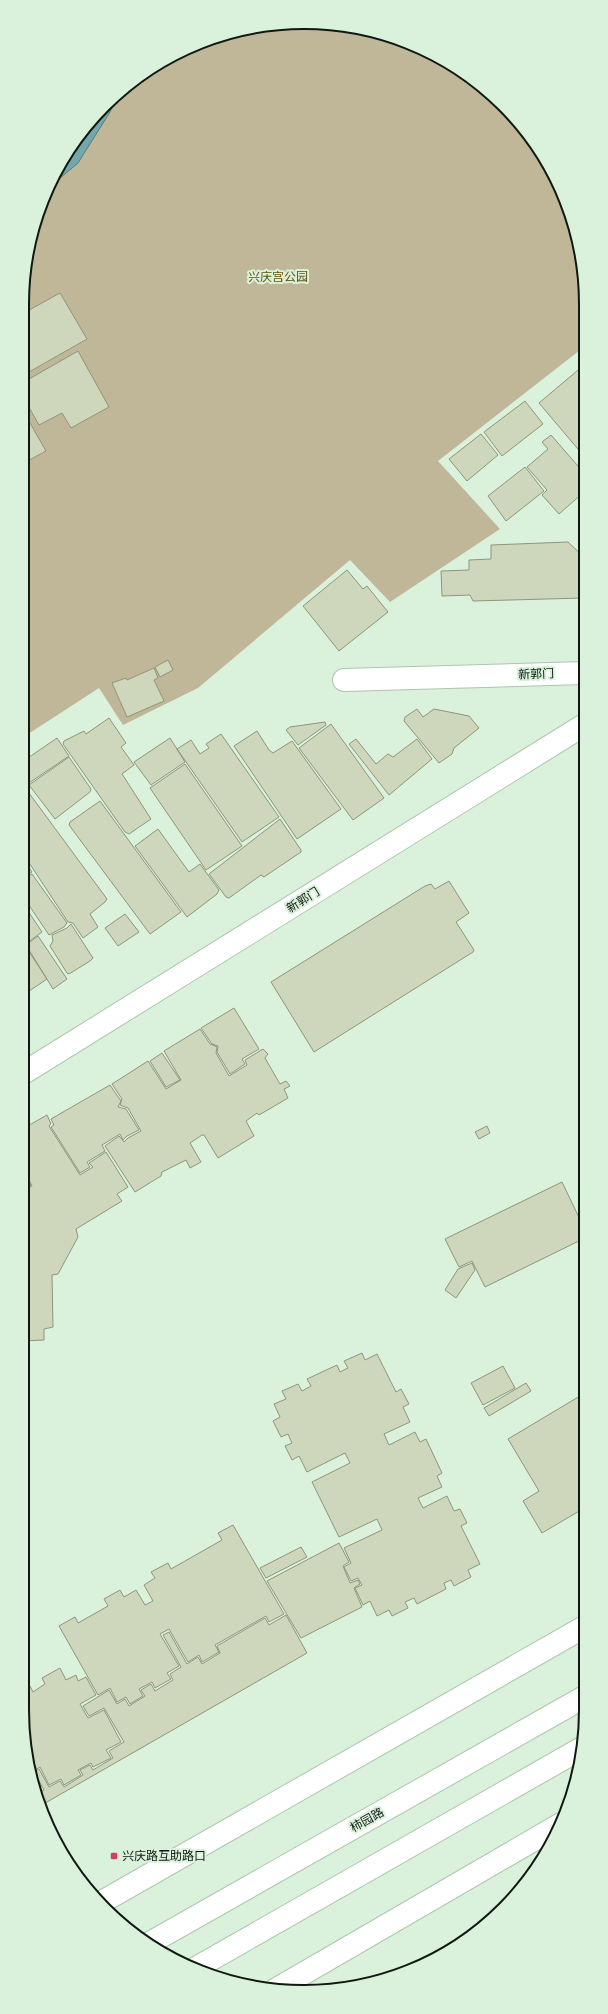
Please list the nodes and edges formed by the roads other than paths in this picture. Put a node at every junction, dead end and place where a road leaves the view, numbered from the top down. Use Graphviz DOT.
graph roads {
  1 [pos="579,673"];
  2 [pos="344,680"];
  3 [pos="579,729"];
  4 [pos="29,1070"];
  5 [pos="579,1630"];
  6 [pos="579,1700"];
  7 [pos="576,1751"];
  8 [pos="552,1829"];
  9 [pos="106,1900"];
  10 [pos="154,1941"];
  11 [pos="201,1965"];
  12 [pos="285,1984"];
  1 -- 2 [label="street, 新郭门"];
  3 -- 4 [label="street, 新郭门"];
  5 -- 9 [label="street"];
  6 -- 10 [label="street, 柿园路"];
  7 -- 11 [label="street"];
  8 -- 12 [label="street"];
}
